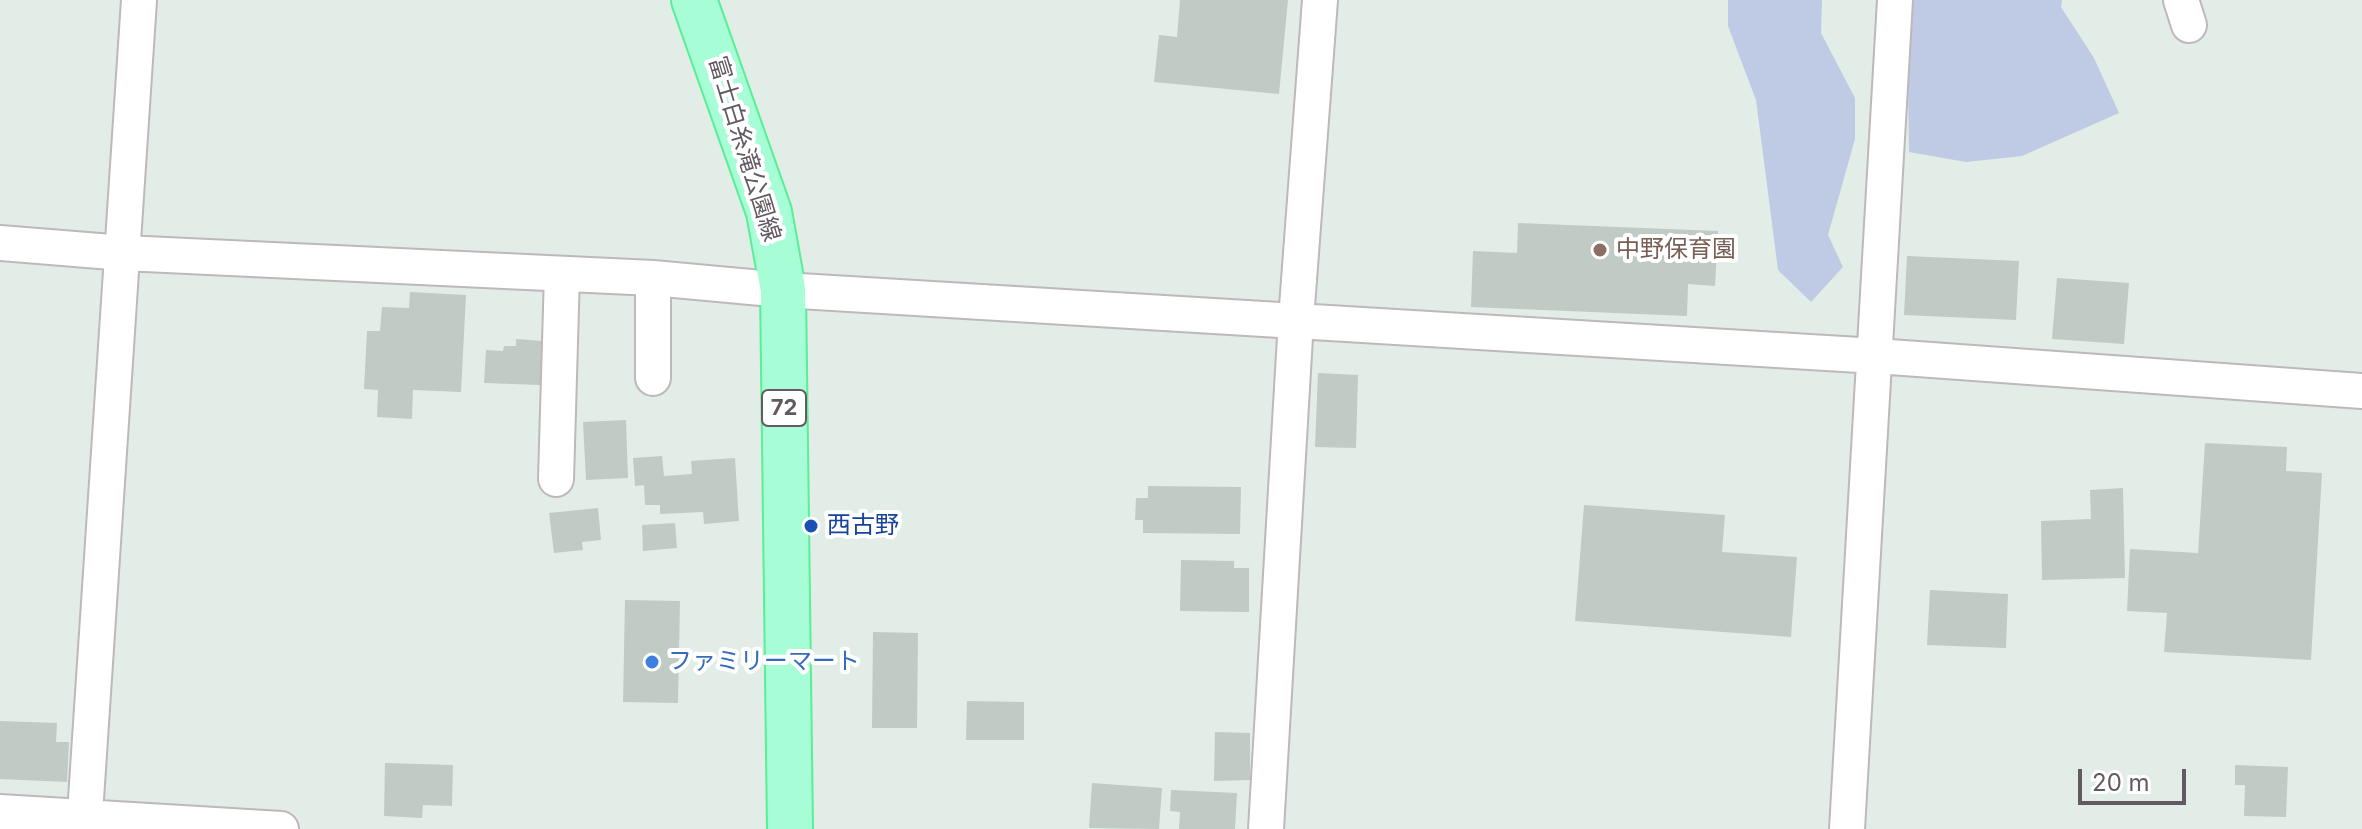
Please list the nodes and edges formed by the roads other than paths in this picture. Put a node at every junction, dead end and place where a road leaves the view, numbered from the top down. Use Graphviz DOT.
graph roads {
  1 [pos="139,0"];
  2 [pos="694,0"];
  3 [pos="1320,0"];
  4 [pos="1895,0"];
  5 [pos="0,243"];
  6 [pos="124,253"];
  7 [pos="562,274"];
  8 [pos="653,278"];
  9 [pos="783,290"];
  10 [pos="1296,320"];
  11 [pos="1876,356"];
  12 [pos="653,378"];
  13 [pos="2362,391"];
  14 [pos="556,479"];
  15 [pos="0,812"];
  16 [pos="84,823"];
  17 [pos="281,829"];
  18 [pos="790,829"];
  19 [pos="1266,829"];
  20 [pos="1847,829"];
  1 -- 6 [label="street"];
  2 -- 9 [label="main road, 富士白糸滝公園線 / 72"];
  3 -- 10 [label="street"];
  4 -- 11 [label="street"];
  5 -- 6 [label="street"];
  6 -- 7 [label="street"];
  6 -- 16 [label="street"];
  7 -- 8 [label="street"];
  7 -- 14 [label="street"];
  8 -- 9 [label="street"];
  8 -- 12 [label="street"];
  9 -- 10 [label="street"];
  9 -- 18 [label="main road, 富士白糸滝公園線 / 72"];
  10 -- 11 [label="street"];
  10 -- 19 [label="street"];
  11 -- 13 [label="street"];
  11 -- 20 [label="street"];
  15 -- 16 [label="street"];
  16 -- 17 [label="street"];
}
